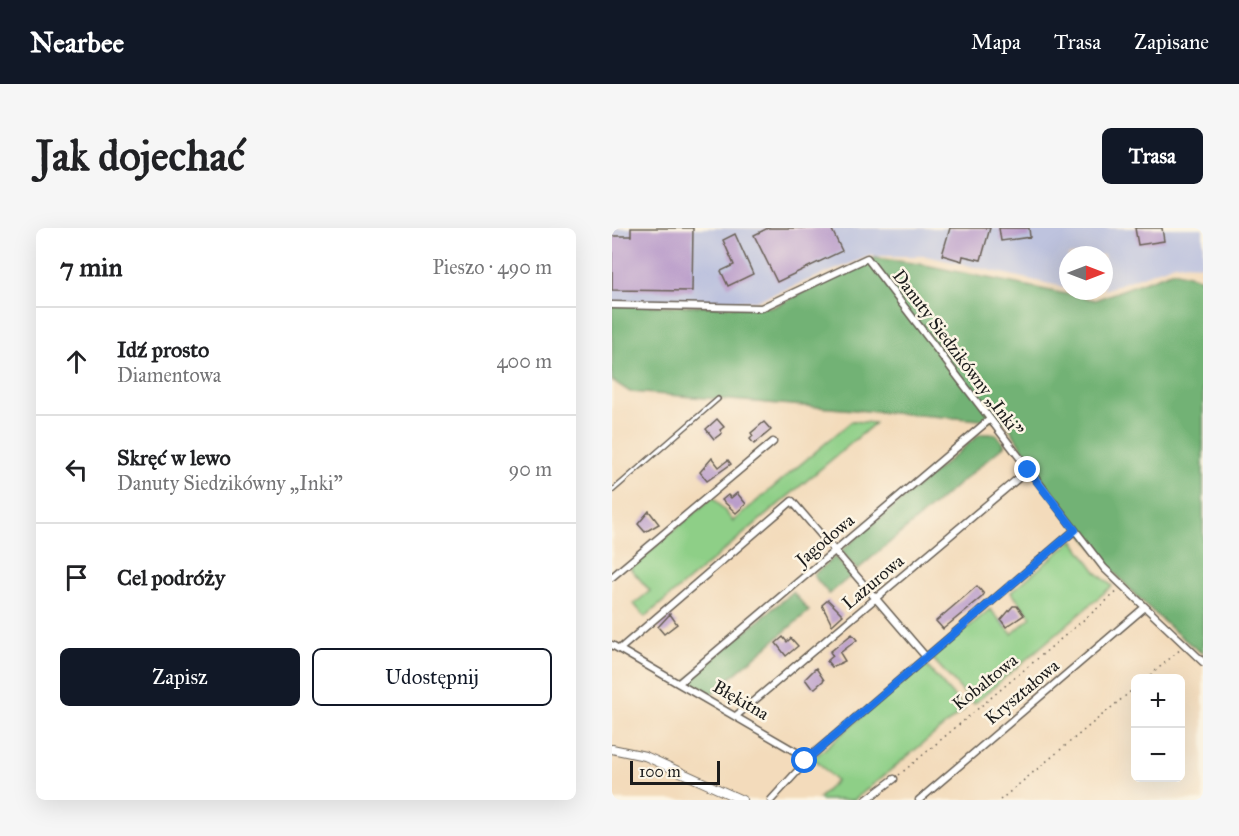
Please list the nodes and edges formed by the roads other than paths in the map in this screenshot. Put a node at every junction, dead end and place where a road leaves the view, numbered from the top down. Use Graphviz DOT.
graph roads {
  1 [pos="612,305"];
  2 [pos="718,399"];
  3 [pos="989,420"];
  4 [pos="773,442"];
  5 [pos="1028,470"];
  6 [pos="612,491"];
  7 [pos="1075,530"];
  8 [pos="835,551"];
  9 [pos="612,577"];
  10 [pos="876,600"];
  11 [pos="1145,607"];
  12 [pos="612,645"];
  13 [pos="621,648"];
  14 [pos="926,657"];
  15 [pos="1203,662"];
  16 [pos="680,682"];
  17 [pos="737,715"];
  18 [pos="612,749"];
  19 [pos="805,761"];
  20 [pos="894,779"];
  21 [pos="742,800"];
  22 [pos="771,800"];
  23 [pos="866,800"];
  24 [pos="919,800"];
  1 -- 3 [label="street, Danuty Siedzikówny „Inki”"];
  2 -- 6 [label="lane"];
  3 -- 5 [label="street, Danuty Siedzikówny „Inki”"];
  3 -- 8 [label="street, Jagodowa"];
  4 -- 9 [label="street"];
  5 -- 7 [label="street, Danuty Siedzikówny „Inki”"];
  5 -- 10 [label="street, Lazurowa"];
  7 -- 11 [label="street, Danuty Siedzikówny „Inki”"];
  7 -- 14 [label="street"];
  8 -- 10 [label="street"];
  8 -- 13 [label="street"];
  8 -- 16 [label="street, Jagodowa"];
  10 -- 14 [label="street"];
  10 -- 17 [label="street, Lazurowa"];
  11 -- 15 [label="street, Danuty Siedzikówny „Inki”"];
  11 -- 24 [label="street, Kryształowa"];
  12 -- 13 [label="street, Błękitna"];
  13 -- 16 [label="street, Błękitna"];
  14 -- 19 [label="street"];
  16 -- 17 [label="street, Błękitna"];
  17 -- 19 [label="street, Błękitna"];
  18 -- 21 [label="street"];
  19 -- 22 [label="street"];
  20 -- 23 [label="street"];
}
